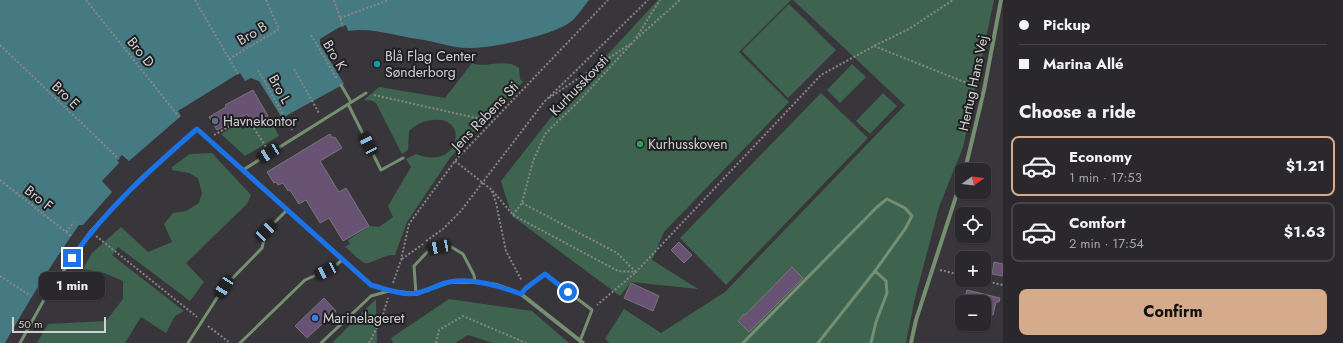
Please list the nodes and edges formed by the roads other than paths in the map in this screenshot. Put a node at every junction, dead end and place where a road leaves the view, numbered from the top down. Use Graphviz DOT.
graph roads {
  1 [pos="1001,0"];
  2 [pos="341,85"];
  3 [pos="366,93"];
  4 [pos="351,102"];
  5 [pos="348,104"];
  6 [pos="403,158"];
  7 [pos="967,163"];
  8 [pos="243,170"];
  9 [pos="955,199"];
  10 [pos="287,210"];
  11 [pos="342,260"];
  12 [pos="875,271"];
  13 [pos="475,282"];
  14 [pos="390,291"];
  15 [pos="416,294"];
  16 [pos="521,294"];
  17 [pos="581,342"];
  18 [pos="20,343"];
  19 [pos="188,343"];
  20 [pos="240,343"];
  21 [pos="321,343"];
  22 [pos="743,343"];
  23 [pos="818,343"];
  24 [pos="871,343"];
  25 [pos="911,343"];
  1 -- 7 [label="street, Hertug Hans Vej"];
  2 -- 4 [label="lane"];
  3 -- 4 [label="lane"];
  4 -- 5 [label="lane"];
  5 -- 6 [label="lane"];
  5 -- 8 [label="lane"];
  8 -- 10 [label="street"];
  8 -- 18 [label="lane"];
  9 -- 25 [label="street"];
  10 -- 11 [label="street"];
  10 -- 19 [label="lane"];
  11 -- 14 [label="street"];
  11 -- 20 [label="lane"];
  12 -- 22 [label="lane"];
  12 -- 23 [label="lane"];
  12 -- 24 [label="lane"];
  13 -- 15 [label="street"];
  13 -- 15 [label="lane"];
  13 -- 16 [label="street"];
  14 -- 15 [label="street"];
  14 -- 21 [label="lane"];
  16 -- 17 [label="street"];
  16 -- 17 [label="lane"];
}
